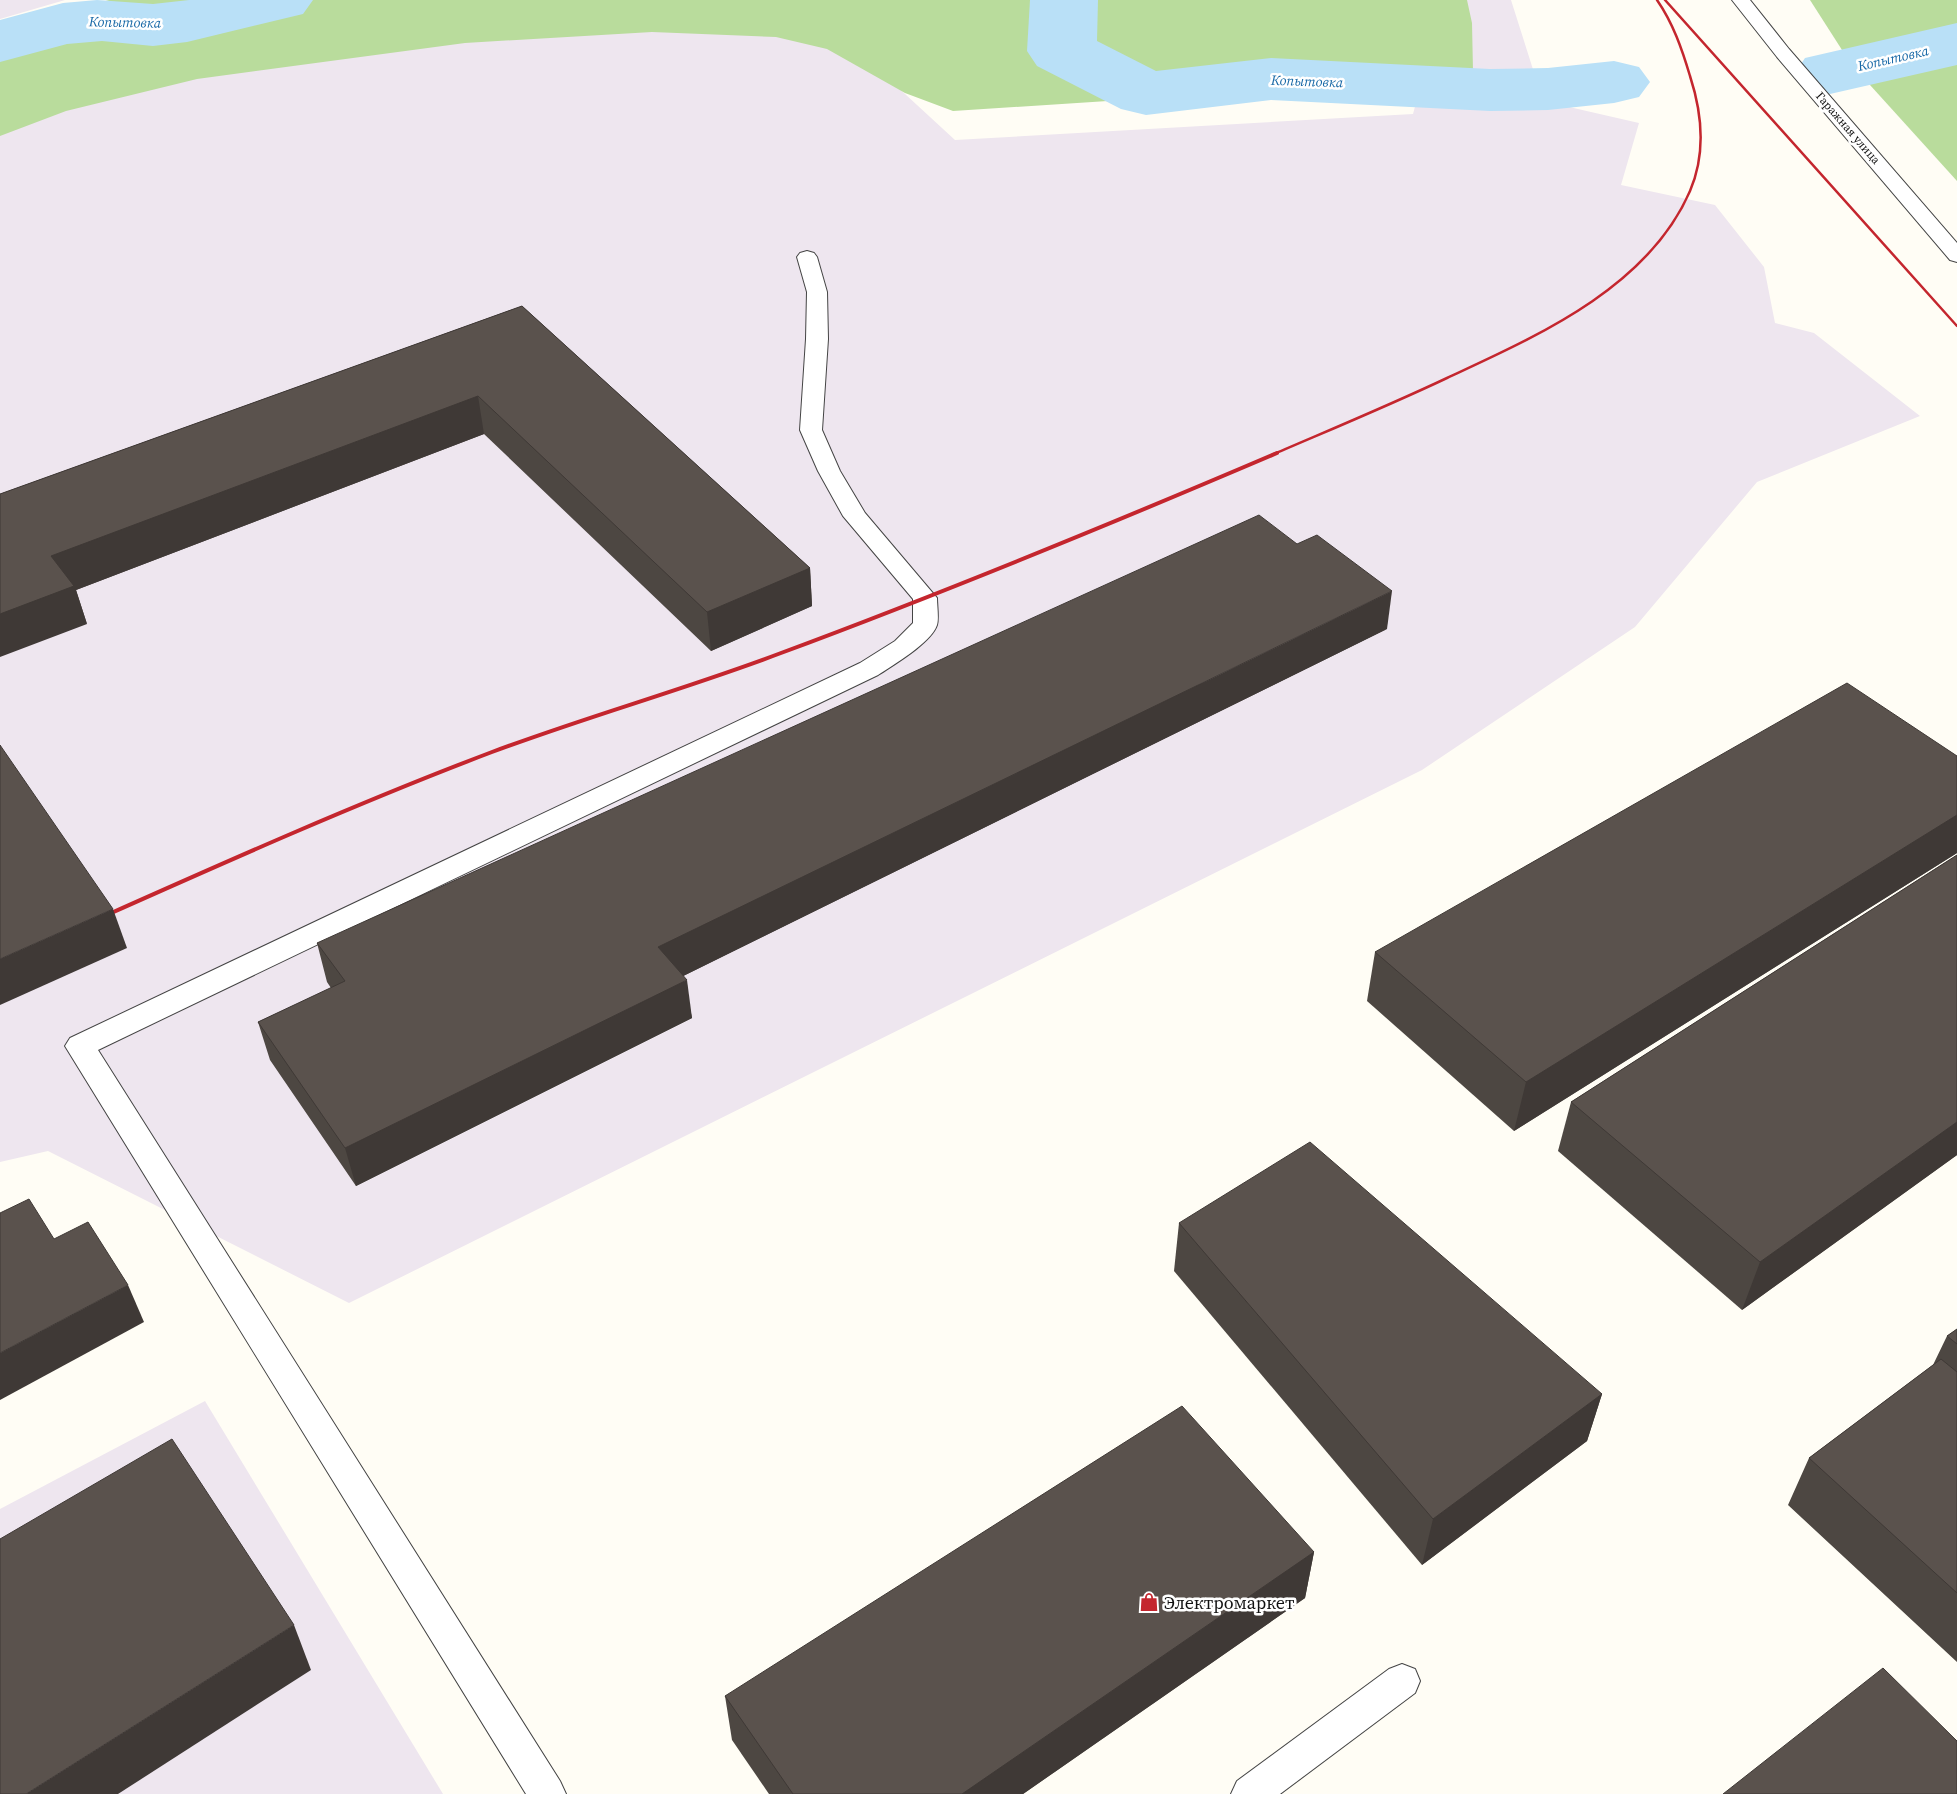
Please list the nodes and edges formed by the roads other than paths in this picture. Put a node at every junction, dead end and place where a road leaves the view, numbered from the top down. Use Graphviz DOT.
graph roads {
  1 [pos="1741,0"];
  2 [pos="1957,256"];
  3 [pos="807,257"];
  4 [pos="1402,1681"];
  5 [pos="547,1794"];
  6 [pos="1250,1794"];
  1 -- 2 [label="street, Гаражная улица"];
  3 -- 5 [label="street"];
  4 -- 6 [label="street"];
}
